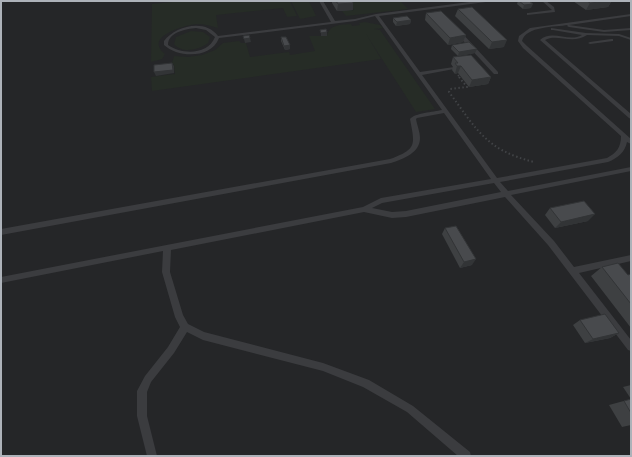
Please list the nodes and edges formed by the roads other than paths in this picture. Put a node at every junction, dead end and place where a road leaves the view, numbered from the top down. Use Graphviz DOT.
graph roads {
  1 [pos="321,1"];
  2 [pos="486,1"];
  3 [pos="544,1"];
  4 [pos="528,14"];
  5 [pos="376,15"];
  6 [pos="631,15"];
  7 [pos="333,22"];
  8 [pos="562,25"];
  9 [pos="453,27"];
  10 [pos="543,27"];
  11 [pos="631,30"];
  12 [pos="586,34"];
  13 [pos="217,37"];
  14 [pos="611,40"];
  15 [pos="631,40"];
  16 [pos="590,43"];
  17 [pos="452,68"];
  18 [pos="496,73"];
  19 [pos="419,74"];
  20 [pos="445,111"];
  21 [pos="631,117"];
  22 [pos="624,136"];
  23 [pos="631,142"];
  24 [pos="631,169"];
  25 [pos="495,180"];
  26 [pos="507,195"];
  27 [pos="364,209"];
  28 [pos="1,232"];
  29 [pos="167,248"];
  30 [pos="631,258"];
  31 [pos="573,271"];
  32 [pos="1,280"];
  33 [pos="185,327"];
  34 [pos="631,347"];
  35 [pos="152,456"];
  36 [pos="466,456"];
  1 -- 7 [label="lane"];
  2 -- 5 [label="lane"];
  3 -- 4 [label="lane"];
  5 -- 7 [label="lane"];
  5 -- 19 [label="lane"];
  6 -- 8 [label="lane"];
  7 -- 13 [label="lane"];
  8 -- 10 [label="lane"];
  8 -- 11 [label="lane"];
  9 -- 18 [label="lane"];
  10 -- 12 [label="lane"];
  10 -- 22 [label="lane"];
  12 -- 15 [label="lane"];
  12 -- 21 [label="lane"];
  13 -- 13 [label="lane"];
  14 -- 16 [label="lane"];
  17 -- 19 [label="lane"];
  19 -- 20 [label="lane"];
  20 -- 25 [label="lane"];
  20 -- 28 [label="lane"];
  22 -- 23 [label="lane"];
  22 -- 25 [label="lane"];
  24 -- 26 [label="lane"];
  25 -- 26 [label="lane"];
  25 -- 27 [label="lane"];
  26 -- 27 [label="lane"];
  26 -- 31 [label="lane"];
  27 -- 29 [label="lane"];
  29 -- 32 [label="lane"];
  29 -- 33 [label="lane"];
  30 -- 31 [label="lane"];
  31 -- 34 [label="lane"];
  33 -- 35 [label="lane"];
  33 -- 36 [label="lane"];
}
